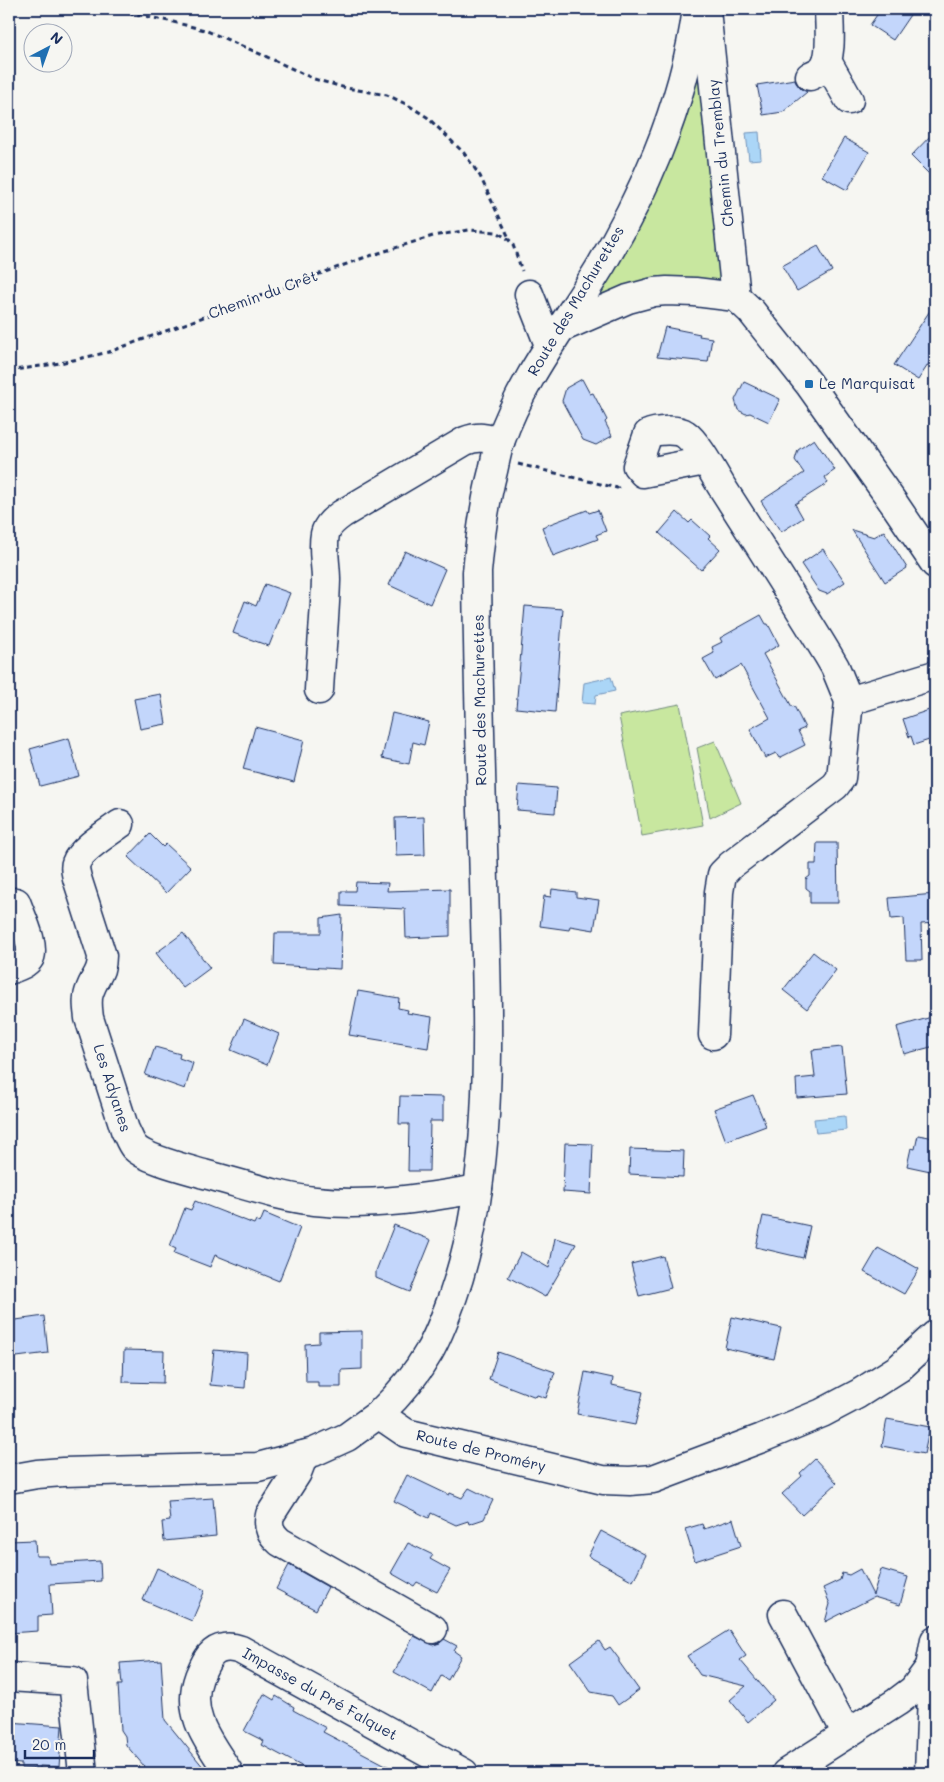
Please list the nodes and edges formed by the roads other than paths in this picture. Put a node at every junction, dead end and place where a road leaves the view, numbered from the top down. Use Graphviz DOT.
graph roads {
  1 [pos="697,9"];
  2 [pos="705,9"];
  3 [pos="829,9"];
  4 [pos="849,100"];
  5 [pos="529,294"];
  6 [pos="736,297"];
  7 [pos="555,337"];
  8 [pos="498,451"];
  9 [pos="705,461"];
  10 [pos="935,564"];
  11 [pos="935,675"];
  12 [pos="319,690"];
  13 [pos="848,701"];
  14 [pos="120,824"];
  15 [pos="16,902"];
  16 [pos="9,970"];
  17 [pos="713,1035"];
  18 [pos="478,1189"];
  19 [pos="935,1335"];
  20 [pos="380,1413"];
  21 [pos="304,1455"];
  22 [pos="9,1480"];
  23 [pos="783,1614"];
  24 [pos="433,1628"];
  25 [pos="935,1640"];
  26 [pos="930,1667"];
  27 [pos="9,1677"];
  28 [pos="847,1734"];
  29 [pos="83,1773"];
  30 [pos="230,1773"];
  31 [pos="464,1773"];
  32 [pos="786,1773"];
  33 [pos="929,1773"];
  1 -- 7 [label="street, Route des Machurettes"];
  2 -- 6 [label="street, Chemin du Tremblay"];
  3 -- 4 [label="street"];
  5 -- 7 [label="street"];
  6 -- 7 [label="street"];
  6 -- 10 [label="street"];
  7 -- 8 [label="street, Route des Machurettes"];
  8 -- 12 [label="street"];
  8 -- 18 [label="street, Route des Machurettes"];
  9 -- 9 [label="street"];
  9 -- 13 [label="street"];
  11 -- 13 [label="street"];
  13 -- 17 [label="street"];
  14 -- 18 [label="street, Les Adyanes"];
  15 -- 16 [label="street"];
  18 -- 20 [label="street, Route des Machurettes"];
  19 -- 20 [label="street, Route de Proméry"];
  20 -- 21 [label="street"];
  21 -- 22 [label="street"];
  21 -- 24 [label="street"];
  23 -- 28 [label="street"];
  25 -- 26 [label="street"];
  26 -- 28 [label="street"];
  26 -- 33 [label="street"];
  27 -- 29 [label="street"];
  28 -- 32 [label="street"];
  30 -- 31 [label="street, Impasse du Pré Falquet"];
}
